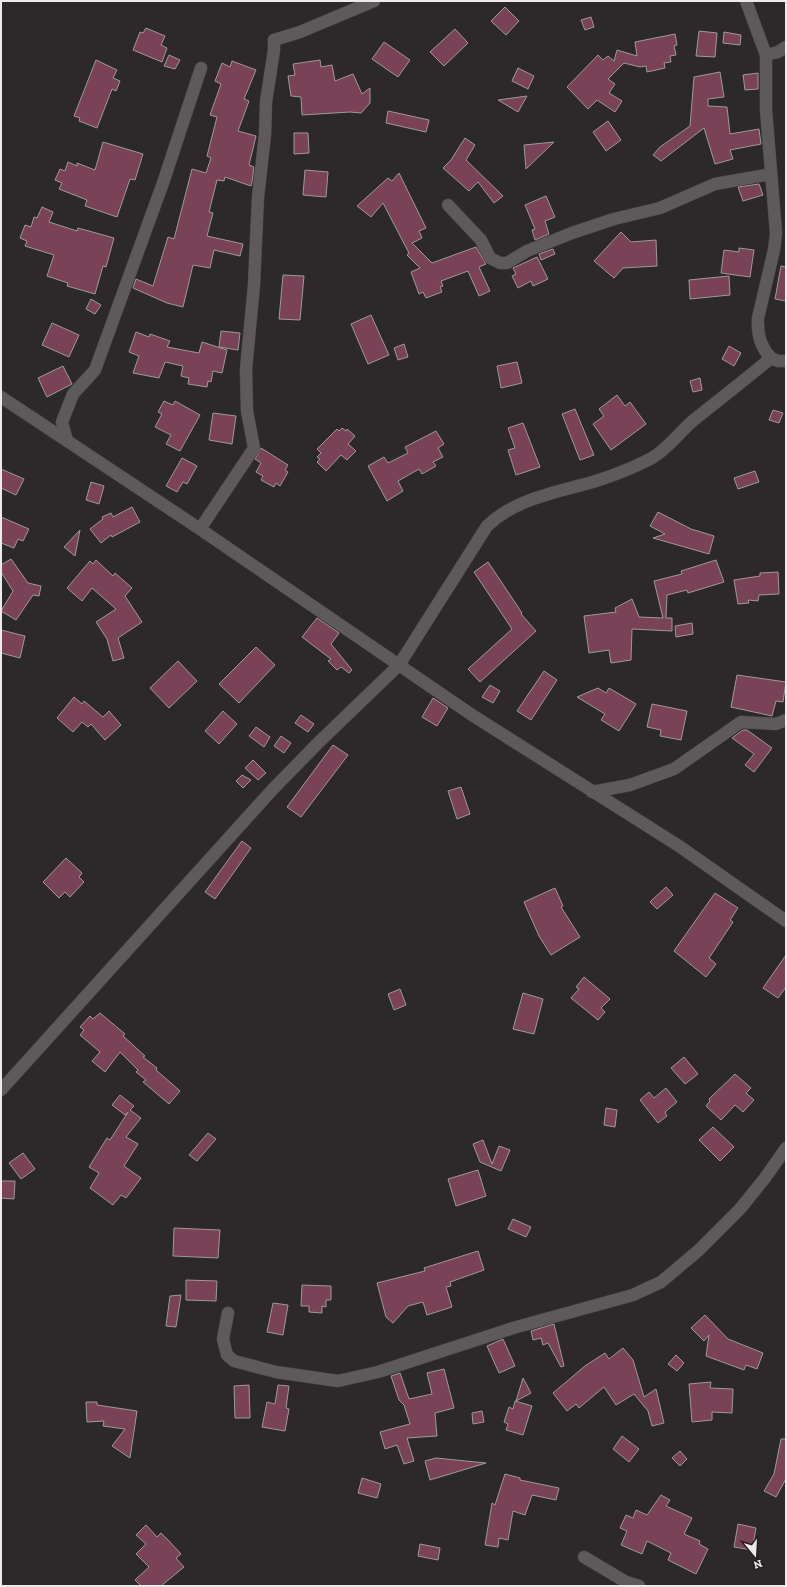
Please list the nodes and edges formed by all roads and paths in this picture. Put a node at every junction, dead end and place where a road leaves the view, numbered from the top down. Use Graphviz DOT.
graph roads {
  1 [pos="374,1"];
  2 [pos="746,1"];
  3 [pos="786,47"];
  4 [pos="766,55"];
  5 [pos="202,68"];
  6 [pos="771,174"];
  7 [pos="448,205"];
  8 [pos="771,358"];
  9 [pos="786,361"];
  10 [pos="1,397"];
  11 [pos="67,441"];
  12 [pos="200,529"];
  13 [pos="399,665"];
  14 [pos="786,720"];
  15 [pos="592,792"];
  16 [pos="786,921"];
  17 [pos="1,1090"];
  18 [pos="786,1148"];
  19 [pos="228,1313"];
  20 [pos="584,1557"];
  21 [pos="639,1586"];
  1 -- 12 [label="street"];
  2 -- 4 [label="street"];
  3 -- 4 [label="street"];
  4 -- 6 [label="street"];
  5 -- 11 [label="street"];
  6 -- 7 [label="street"];
  6 -- 8 [label="street"];
  8 -- 9 [label="street"];
  8 -- 13 [label="street"];
  10 -- 11 [label="street"];
  11 -- 12 [label="street"];
  12 -- 13 [label="street"];
  13 -- 15 [label="street"];
  13 -- 17 [label="street"];
  14 -- 15 [label="street"];
  15 -- 16 [label="street"];
  18 -- 19 [label="street"];
  20 -- 21 [label="street"];
}
